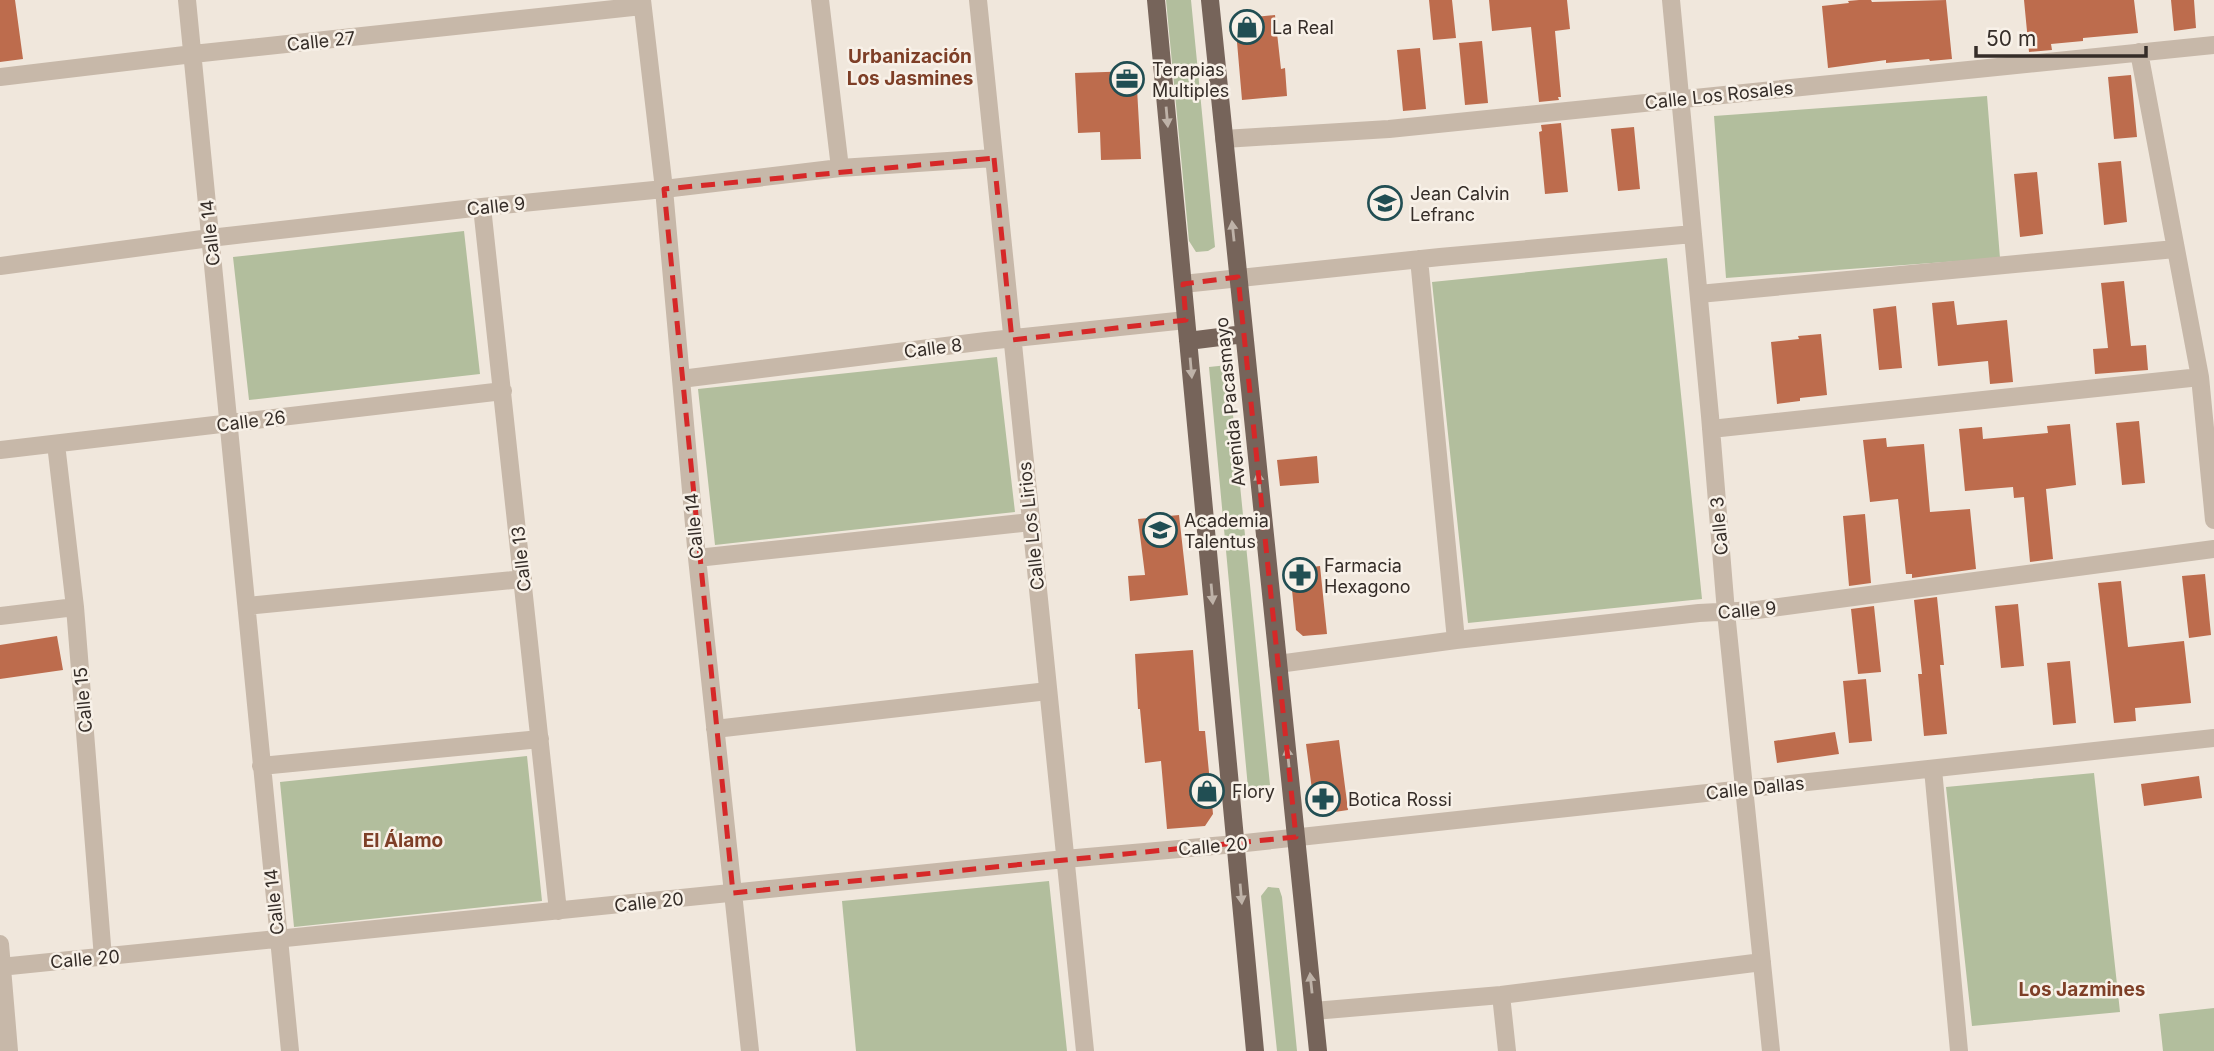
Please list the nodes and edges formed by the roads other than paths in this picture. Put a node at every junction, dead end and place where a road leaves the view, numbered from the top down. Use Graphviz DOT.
graph roads {
  1 [pos="187,0"];
  2 [pos="820,0"];
  3 [pos="978,0"];
  4 [pos="1156,0"];
  5 [pos="1210,0"];
  6 [pos="1671,0"];
  7 [pos="642,3"];
  8 [pos="2214,45"];
  9 [pos="2138,52"];
  10 [pos="193,54"];
  11 [pos="0,77"];
  12 [pos="1680,100"];
  13 [pos="1224,139"];
  14 [pos="994,158"];
  15 [pos="840,168"];
  16 [pos="664,189"];
  17 [pos="482,207"];
  18 [pos="1693,234"];
  19 [pos="210,238"];
  20 [pos="2175,249"];
  21 [pos="1419,259"];
  22 [pos="0,266"];
  23 [pos="1238,277"];
  24 [pos="1183,284"];
  25 [pos="1699,294"];
  26 [pos="1186,320"];
  27 [pos="1244,334"];
  28 [pos="1012,340"];
  29 [pos="1188,341"];
  30 [pos="2200,377"];
  31 [pos="681,379"];
  32 [pos="503,391"];
  33 [pos="229,424"];
  34 [pos="1712,429"];
  35 [pos="56,444"];
  36 [pos="0,450"];
  37 [pos="2214,520"];
  38 [pos="1031,522"];
  39 [pos="2214,549"];
  40 [pos="697,558"];
  41 [pos="523,579"];
  42 [pos="247,606"];
  43 [pos="75,607"];
  44 [pos="1726,612"];
  45 [pos="0,616"];
  46 [pos="1456,640"];
  47 [pos="1279,664"];
  48 [pos="1048,691"];
  49 [pos="715,729"];
  50 [pos="2214,738"];
  51 [pos="540,739"];
  52 [pos="261,766"];
  53 [pos="1933,769"];
  54 [pos="1746,789"];
  55 [pos="1296,837"];
  56 [pos="1236,844"];
  57 [pos="1065,859"];
  58 [pos="733,893"];
  59 [pos="558,911"];
  60 [pos="278,940"];
  61 [pos="0,944"];
  62 [pos="103,958"];
  63 [pos="1762,962"];
  64 [pos="1,967"];
  65 [pos="1501,995"];
  66 [pos="1314,1011"];
  67 [pos="9,1051"];
  68 [pos="289,1051"];
  69 [pos="750,1051"];
  70 [pos="1085,1051"];
  71 [pos="1255,1051"];
  72 [pos="1318,1051"];
  73 [pos="1507,1051"];
  74 [pos="1771,1051"];
  75 [pos="1959,1051"];
  1 -- 10 [label="street, Calle 14"];
  2 -- 15 [label="street"];
  3 -- 14 [label="street, Calle Los Lirios"];
  4 -- 24 [label="main road, Avenida Pacasmayo, one-way"];
  5 -- 13 [label="main road, Avenida Pacasmayo"];
  6 -- 12 [label="street, Calle 3"];
  7 -- 10 [label="street, Calle 27"];
  7 -- 16 [label="street, Calle 14"];
  8 -- 9 [label="street, Calle Los Rosales"];
  9 -- 12 [label="street, Calle Los Rosales"];
  9 -- 20 [label="street"];
  10 -- 11 [label="street, Calle 27"];
  10 -- 19 [label="street, Calle 14"];
  12 -- 13 [label="street, Calle Los Rosales"];
  12 -- 18 [label="street, Calle 3"];
  23 -- 13 [label="main road, Avenida Pacasmayo, one-way"];
  14 -- 15 [label="street, Calle 9"];
  14 -- 28 [label="street, Calle Los Lirios"];
  15 -- 16 [label="street, Calle 9"];
  16 -- 17 [label="street, Calle 9"];
  16 -- 31 [label="street, Calle 14"];
  17 -- 19 [label="street, Calle 9"];
  17 -- 32 [label="street, Calle 13"];
  18 -- 21 [label="street"];
  18 -- 25 [label="street, Calle 3"];
  19 -- 22 [label="street, Calle 9"];
  19 -- 33 [label="street, Calle 14"];
  20 -- 25 [label="street"];
  20 -- 30 [label="street"];
  21 -- 23 [label="street"];
  21 -- 46 [label="street"];
  23 -- 24 [label="street"];
  23 -- 27 [label="main road, Avenida Pacasmayo"];
  24 -- 26 [label="main road, Avenida Pacasmayo"];
  25 -- 34 [label="street, Calle 3"];
  26 -- 28 [label="street, Calle 8"];
  26 -- 29 [label="main road, Avenida Pacasmayo"];
  27 -- 29 [label="main road"];
  47 -- 27 [label="main road, Avenida Pacasmayo, one-way"];
  28 -- 31 [label="street, Calle 8"];
  28 -- 38 [label="street, Calle Los Lirios"];
  29 -- 56 [label="main road, Avenida Pacasmayo, one-way"];
  30 -- 34 [label="street"];
  30 -- 37 [label="street"];
  31 -- 40 [label="street, Calle 14"];
  32 -- 33 [label="street, Calle 26"];
  32 -- 41 [label="street, Calle 13"];
  33 -- 35 [label="street, Calle 26"];
  33 -- 42 [label="street, Calle 14"];
  34 -- 44 [label="street, Calle 3"];
  35 -- 36 [label="street, Calle 26"];
  35 -- 43 [label="street, Calle 15"];
  38 -- 40 [label="street"];
  38 -- 48 [label="street, Calle Los Lirios"];
  39 -- 44 [label="street, Calle 9"];
  40 -- 49 [label="street, Calle 14"];
  41 -- 42 [label="street"];
  41 -- 51 [label="street, Calle 13"];
  42 -- 52 [label="street, Calle 14"];
  43 -- 45 [label="street"];
  43 -- 62 [label="street, Calle 15"];
  44 -- 46 [label="street, Calle 9"];
  44 -- 54 [label="street, Calle 3"];
  46 -- 47 [label="street, Calle 9"];
  55 -- 47 [label="main road, Avenida Pacasmayo, one-way"];
  48 -- 49 [label="street"];
  48 -- 57 [label="street, Calle Los Lirios"];
  49 -- 58 [label="street, Calle 14"];
  50 -- 53 [label="street, Calle Dallas"];
  51 -- 52 [label="street"];
  51 -- 59 [label="street, Calle 13"];
  52 -- 60 [label="street, Calle 14"];
  53 -- 54 [label="street, Calle Dallas"];
  53 -- 75 [label="street"];
  54 -- 55 [label="street, Calle Dallas"];
  54 -- 63 [label="street, Calle 3"];
  55 -- 56 [label="street, Calle 20"];
  66 -- 55 [label="main road, Avenida Pacasmayo, one-way"];
  56 -- 57 [label="street, Calle 20"];
  56 -- 71 [label="main road, Avenida Pacasmayo, one-way"];
  57 -- 58 [label="street, Calle 20"];
  57 -- 70 [label="street, Calle Los Lirios"];
  58 -- 59 [label="street, Calle 20"];
  58 -- 69 [label="street, Calle 14"];
  59 -- 60 [label="street, Calle 20"];
  60 -- 62 [label="street, Calle 20"];
  60 -- 68 [label="street, Calle 14"];
  61 -- 64 [label="street"];
  62 -- 64 [label="street, Calle 20"];
  63 -- 65 [label="street"];
  63 -- 74 [label="street, Calle 3"];
  64 -- 67 [label="street"];
  65 -- 66 [label="street"];
  65 -- 73 [label="street"];
  66 -- 72 [label="main road, Avenida Pacasmayo"];
}
